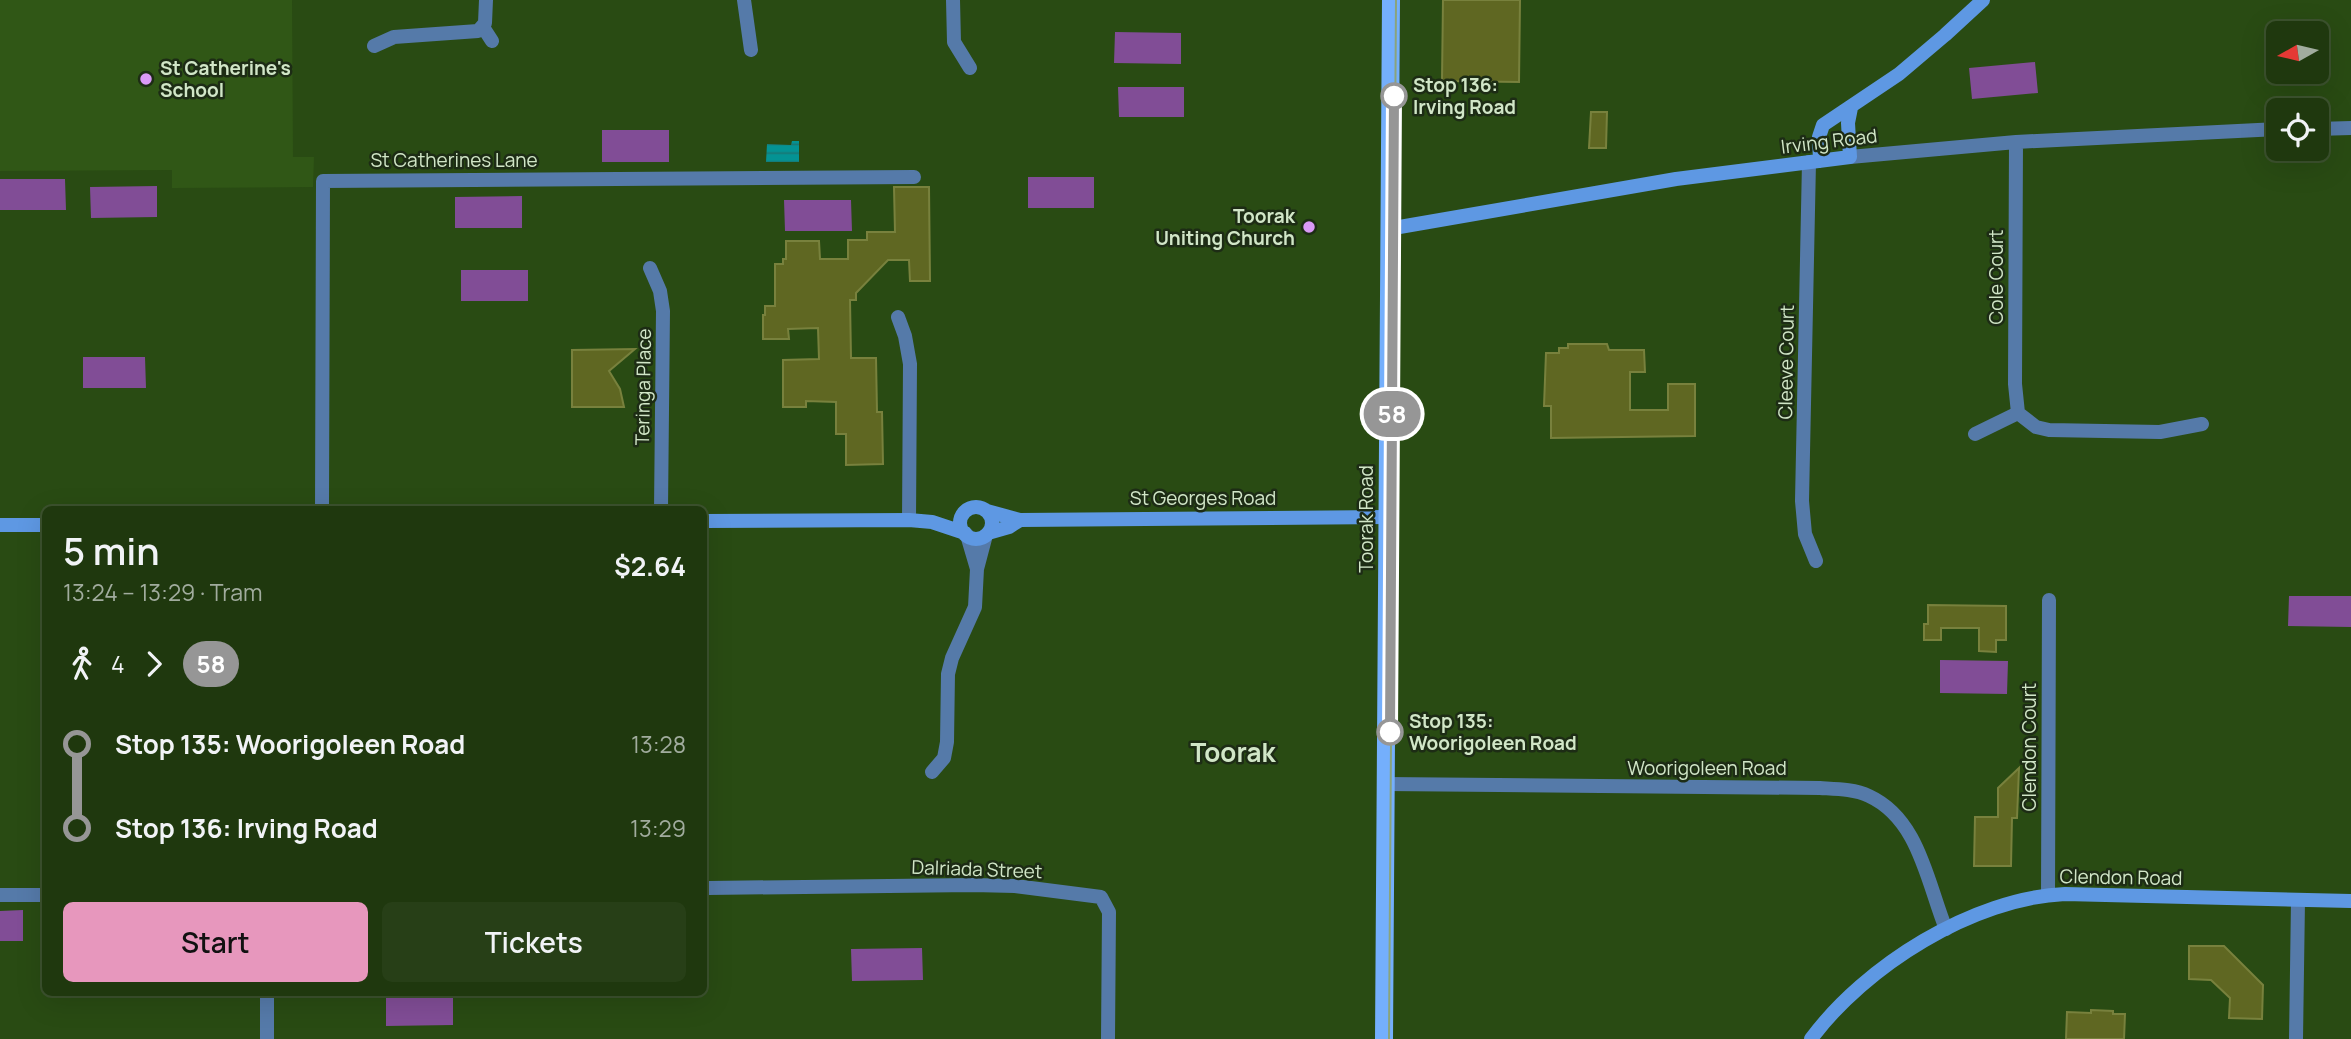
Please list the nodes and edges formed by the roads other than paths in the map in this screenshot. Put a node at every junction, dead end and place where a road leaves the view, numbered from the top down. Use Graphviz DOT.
graph roads {
  1 [pos="486,0"];
  2 [pos="744,0"];
  3 [pos="953,0"];
  4 [pos="1391,0"];
  5 [pos="1983,0"];
  6 [pos="483,27"];
  7 [pos="492,41"];
  8 [pos="374,46"];
  9 [pos="751,50"];
  10 [pos="970,68"];
  11 [pos="1851,108"];
  12 [pos="2351,128"];
  13 [pos="2266,129"];
  14 [pos="2329,129"];
  15 [pos="2017,142"];
  16 [pos="1850,157"];
  17 [pos="1815,161"];
  18 [pos="914,177"];
  19 [pos="1388,229"];
  20 [pos="650,268"];
  21 [pos="898,317"];
  22 [pos="2018,413"];
  23 [pos="2202,424"];
  24 [pos="1975,434"];
  25 [pos="322,506"];
  26 [pos="661,506"];
  27 [pos="987,511"];
  28 [pos="965,512"];
  29 [pos="1387,517"];
  30 [pos="909,520"];
  31 [pos="1020,520"];
  32 [pos="707,521"];
  33 [pos="932,522"];
  34 [pos="42,524"];
  35 [pos="0,525"];
  36 [pos="966,534"];
  37 [pos="987,534"];
  38 [pos="1816,561"];
  39 [pos="977,569"];
  40 [pos="2049,600"];
  41 [pos="932,772"];
  42 [pos="1385,784"];
  43 [pos="708,888"];
  44 [pos="0,895"];
  45 [pos="42,895"];
  46 [pos="2048,895"];
  47 [pos="2298,901"];
  48 [pos="2351,901"];
  49 [pos="1947,929"];
  50 [pos="267,996"];
  51 [pos="267,1039"];
  52 [pos="1108,1039"];
  53 [pos="1384,1039"];
  54 [pos="1811,1039"];
  55 [pos="2296,1039"];
  1 -- 6 [label="street"];
  2 -- 9 [label="street"];
  3 -- 10 [label="street"];
  4 -- 19 [label="main road, Toorak Road"];
  5 -- 11 [label="street"];
  6 -- 7 [label="street"];
  6 -- 8 [label="street"];
  11 -- 16 [label="street"];
  11 -- 17 [label="street"];
  12 -- 14 [label="street"];
  13 -- 15 [label="street, Irving Road"];
  15 -- 16 [label="street, Irving Road"];
  15 -- 22 [label="street, Cole Court"];
  16 -- 17 [label="street, Irving Road"];
  17 -- 19 [label="street, Irving Road"];
  17 -- 38 [label="street, Cleeve Court"];
  18 -- 25 [label="street, St Catherines Lane"];
  19 -- 29 [label="main road, Toorak Road"];
  20 -- 26 [label="street, Teringa Place"];
  21 -- 30 [label="street"];
  22 -- 23 [label="street"];
  22 -- 24 [label="street"];
  27 -- 28 [label="street"];
  27 -- 31 [label="street, St Georges Road"];
  27 -- 37 [label="street"];
  28 -- 33 [label="street"];
  28 -- 36 [label="street"];
  29 -- 31 [label="street, St Georges Road"];
  29 -- 42 [label="main road, Toorak Road"];
  30 -- 32 [label="street"];
  30 -- 33 [label="street"];
  31 -- 37 [label="street, St Georges Road"];
  33 -- 36 [label="street"];
  34 -- 35 [label="street"];
  36 -- 37 [label="street"];
  36 -- 39 [label="street"];
  37 -- 39 [label="street"];
  39 -- 41 [label="street"];
  40 -- 46 [label="street, Clendon Court"];
  42 -- 49 [label="street, Woorigoleen Road"];
  42 -- 53 [label="main road, Toorak Road"];
  43 -- 52 [label="street, Dalriada Street"];
  44 -- 45 [label="street"];
  46 -- 47 [label="street, Clendon Road"];
  46 -- 49 [label="street, Clendon Road"];
  47 -- 48 [label="street, Clendon Road"];
  47 -- 55 [label="street"];
  49 -- 54 [label="street, Clendon Road"];
  50 -- 51 [label="street"];
}
